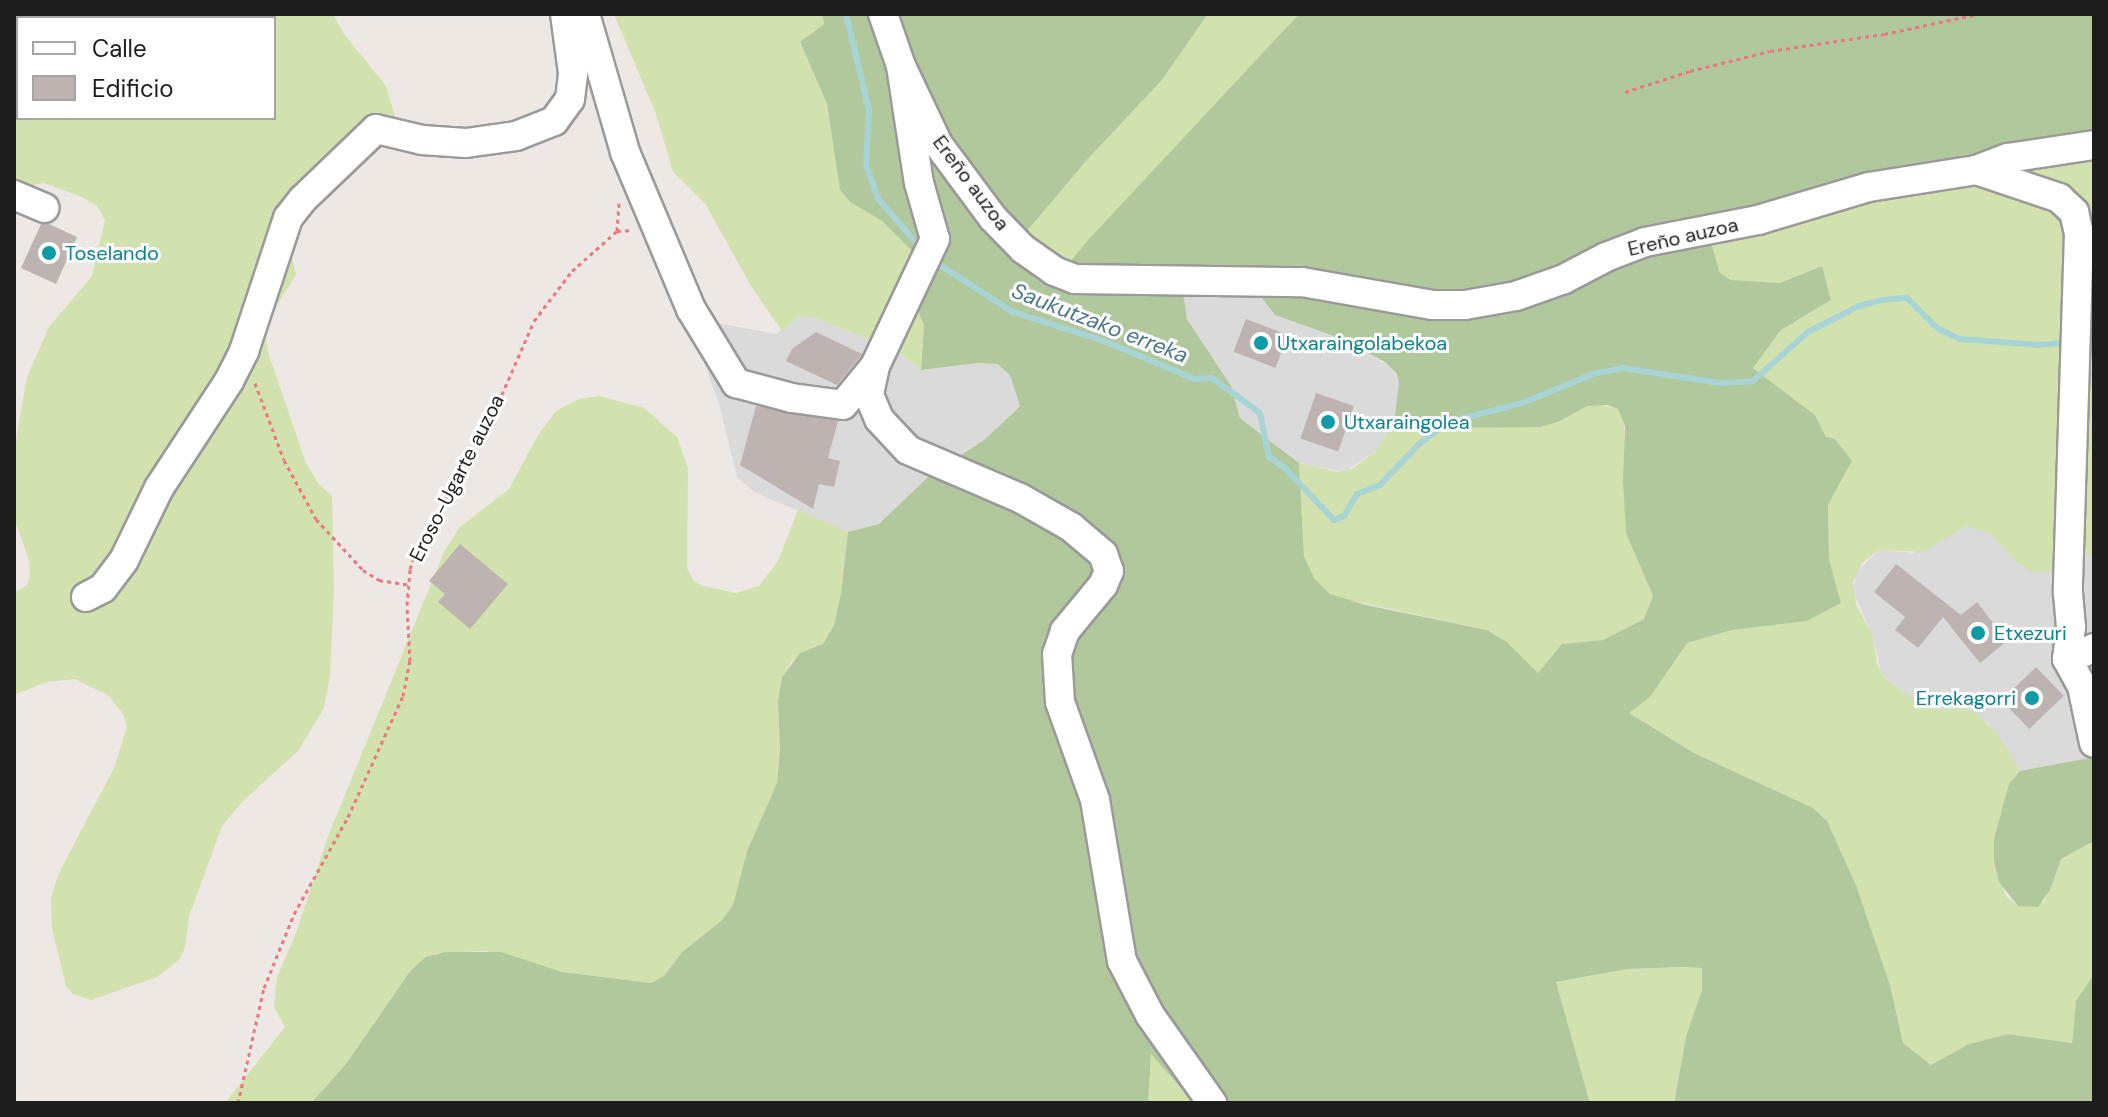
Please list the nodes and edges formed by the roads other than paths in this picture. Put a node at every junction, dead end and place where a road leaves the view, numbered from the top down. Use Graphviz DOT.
graph roads {
  1 [pos="565,14"];
  2 [pos="585,14"];
  3 [pos="883,14"];
  4 [pos="901,66"];
  5 [pos="2094,145"];
  6 [pos="1976,170"];
  7 [pos="14,195"];
  8 [pos="44,208"];
  9 [pos="875,366"];
  10 [pos="86,597"];
  11 [pos="2094,648"];
  12 [pos="2067,659"];
  13 [pos="2094,743"];
  14 [pos="1212,1103"];
  1 -- 10 [label="street"];
  2 -- 9 [label="street"];
  3 -- 4 [label="street"];
  4 -- 6 [label="street, Ereño auzoa"];
  4 -- 9 [label="street"];
  5 -- 6 [label="street"];
  6 -- 12 [label="street, Ereño auzoa"];
  7 -- 8 [label="street"];
  9 -- 14 [label="street"];
  11 -- 12 [label="street"];
  12 -- 13 [label="street"];
}
